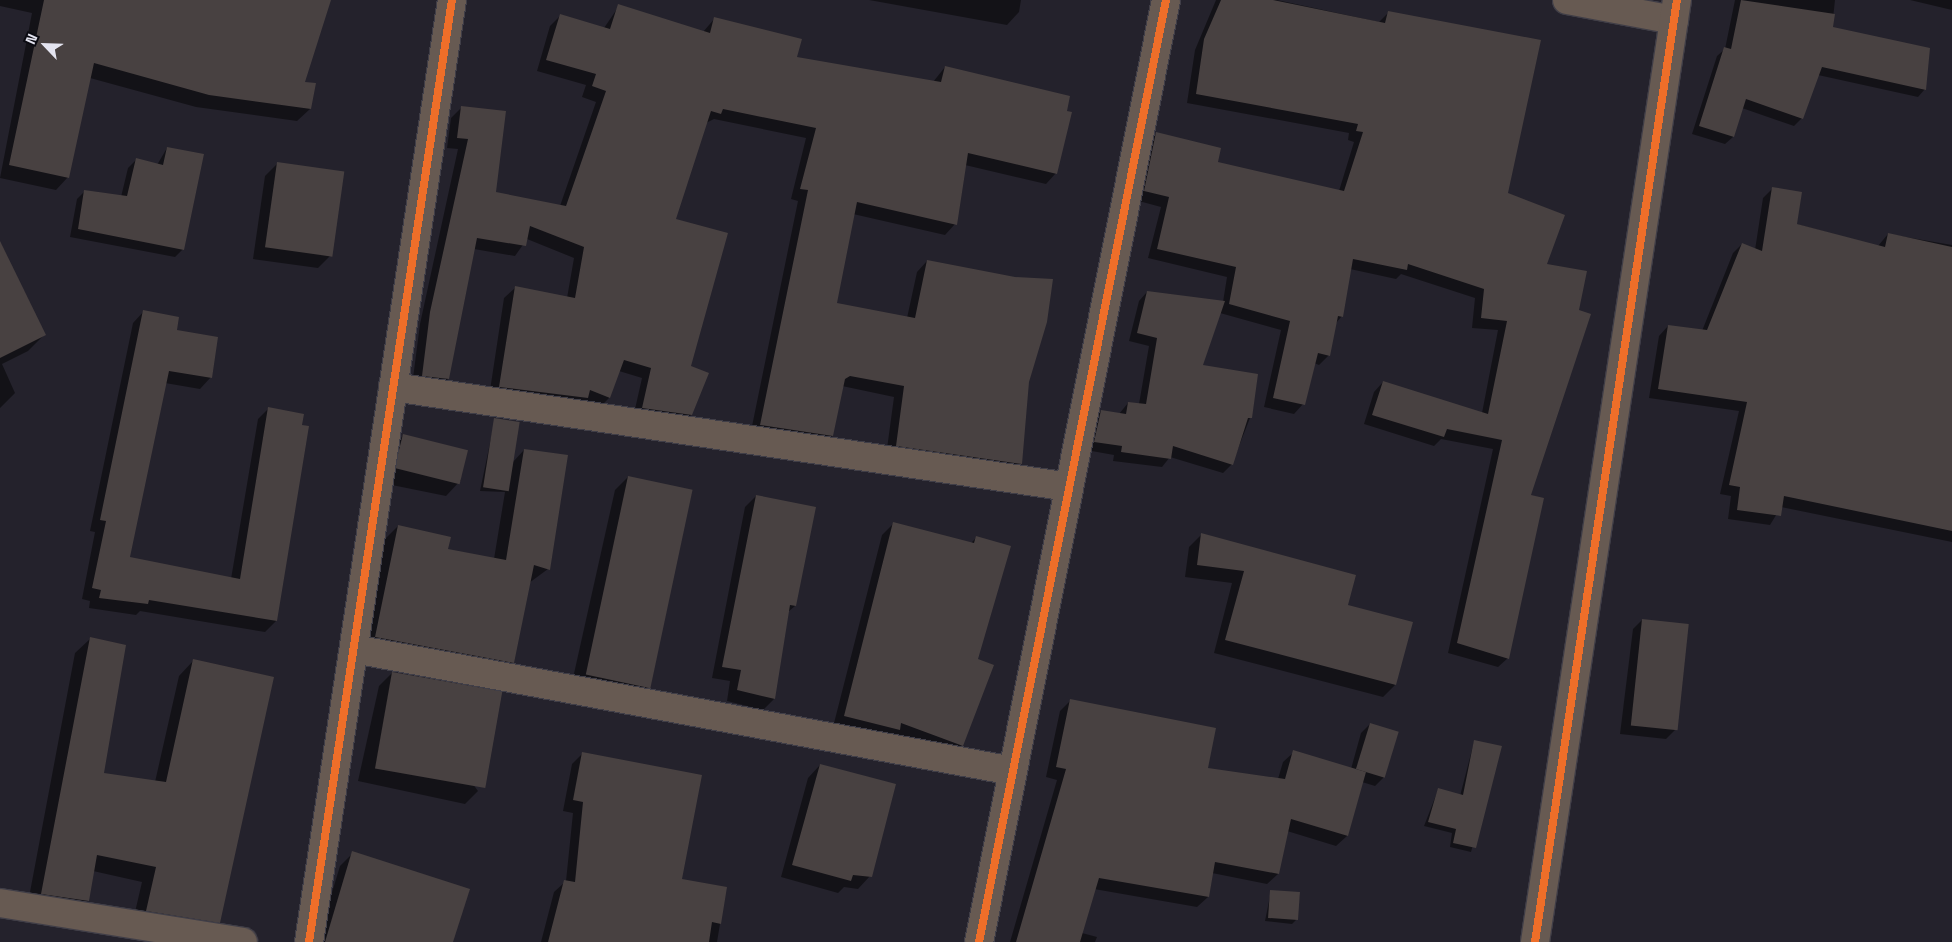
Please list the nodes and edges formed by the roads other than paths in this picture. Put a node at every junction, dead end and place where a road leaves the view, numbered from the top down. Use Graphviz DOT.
graph roads {
  1 [pos="452,0"];
  2 [pos="1166,0"];
  3 [pos="1567,0"];
  4 [pos="1675,10"];
  5 [pos="393,387"];
  6 [pos="1069,486"];
  7 [pos="354,649"];
  8 [pos="1012,771"];
  9 [pos="0,903"];
  10 [pos="243,942"];
  11 [pos="310,942"];
  12 [pos="979,942"];
  13 [pos="1535,942"];
  1 -- 5 [label="street"];
  2 -- 6 [label="street"];
  3 -- 4 [label="street"];
  4 -- 13 [label="street"];
  5 -- 6 [label="street"];
  5 -- 7 [label="street"];
  6 -- 8 [label="street"];
  7 -- 8 [label="street"];
  7 -- 11 [label="street"];
  8 -- 12 [label="street"];
  9 -- 10 [label="street"];
}
